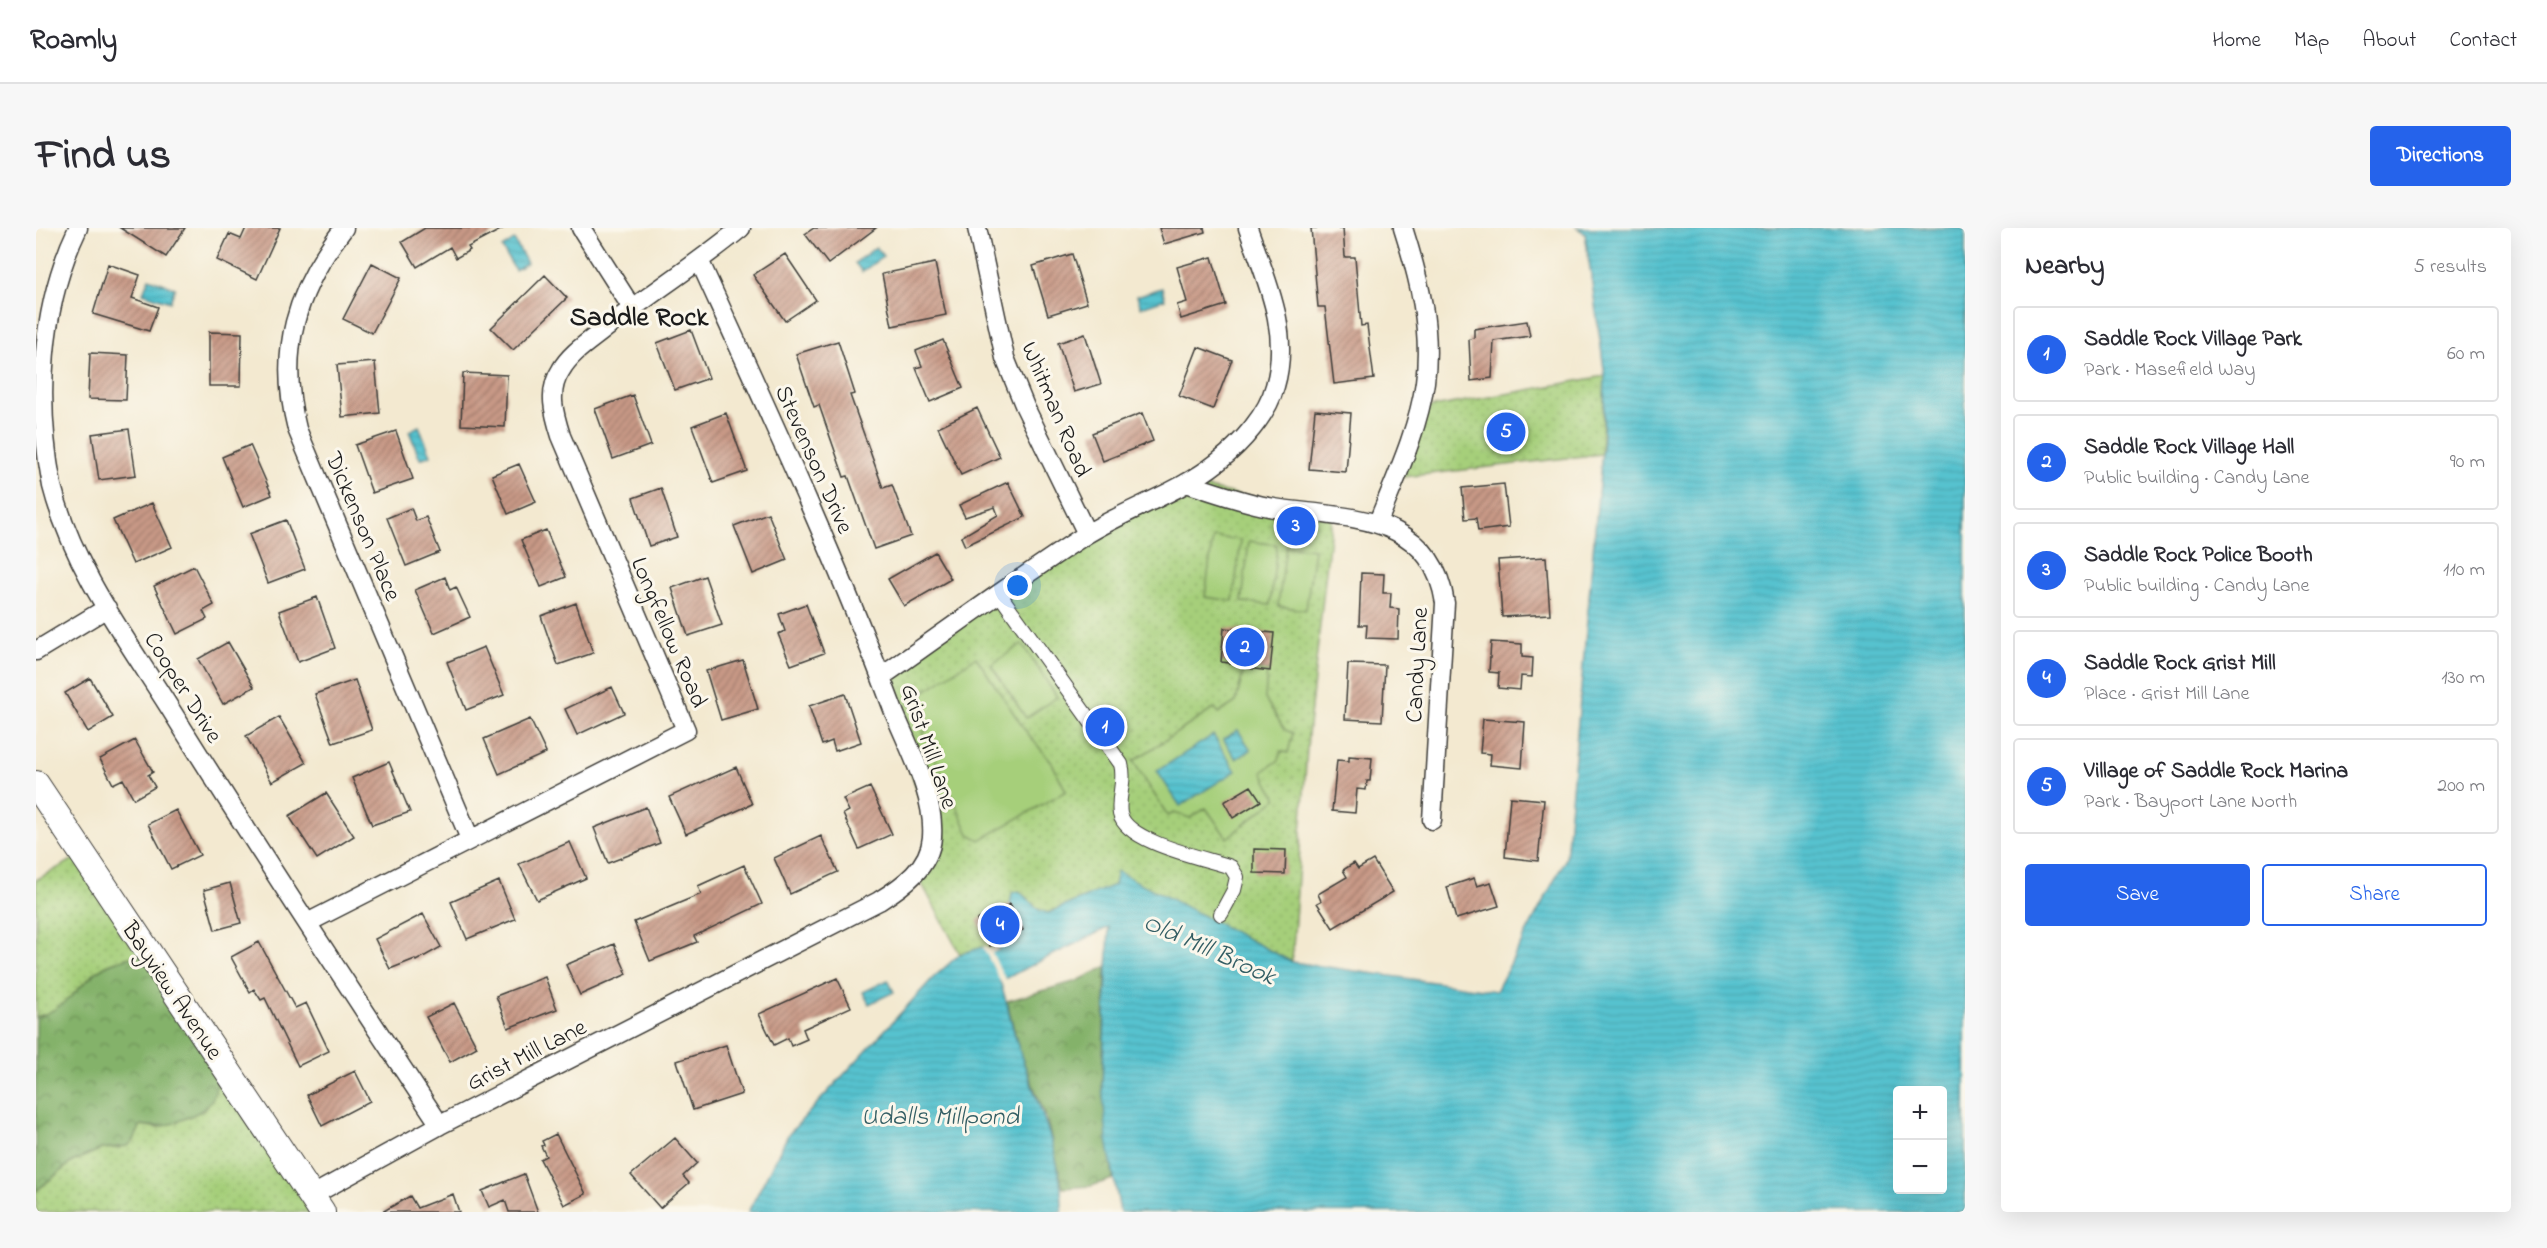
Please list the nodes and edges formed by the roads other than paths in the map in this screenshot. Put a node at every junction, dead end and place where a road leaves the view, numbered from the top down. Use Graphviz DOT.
graph roads {
  1 [pos="78,228"];
  2 [pos="344,228"];
  3 [pos="581,228"];
  4 [pos="741,228"];
  5 [pos="977,228"];
  6 [pos="1248,228"];
  7 [pos="1403,228"];
  8 [pos="699,262"];
  9 [pos="632,308"];
  10 [pos="1186,483"];
  11 [pos="1378,522"];
  12 [pos="1087,534"];
  13 [pos="1000,595"];
  14 [pos="107,608"];
  15 [pos="36,651"];
  16 [pos="881,677"];
  17 [pos="36,784"];
  18 [pos="1432,820"];
  19 [pos="470,840"];
  20 [pos="1221,914"];
  21 [pos="307,923"];
  22 [pos="440,1125"];
  23 [pos="316,1204"];
  1 -- 14 [label="street, Cooper Drive"];
  2 -- 19 [label="street, Dickenson Place"];
  3 -- 9 [label="street"];
  4 -- 8 [label="street, Longfellow Road"];
  5 -- 12 [label="street, Whitman Road"];
  6 -- 10 [label="street, Grist Mill Lane"];
  7 -- 11 [label="street"];
  8 -- 9 [label="street, Longfellow Road"];
  8 -- 16 [label="street, Stevenson Drive"];
  9 -- 19 [label="street, Longfellow Road"];
  10 -- 11 [label="street, Candy Lane"];
  10 -- 12 [label="street, Grist Mill Lane"];
  11 -- 18 [label="street, Candy Lane"];
  12 -- 13 [label="street, Grist Mill Lane"];
  13 -- 16 [label="street, Grist Mill Lane"];
  13 -- 20 [label="street"];
  14 -- 15 [label="street"];
  14 -- 21 [label="street, Cooper Drive"];
  16 -- 22 [label="street, Grist Mill Lane"];
  17 -- 23 [label="main road, Bayview Avenue"];
  19 -- 21 [label="street, Longfellow Road"];
  21 -- 22 [label="street, Cooper Drive"];
  22 -- 23 [label="street, Grist Mill Lane"];
}
